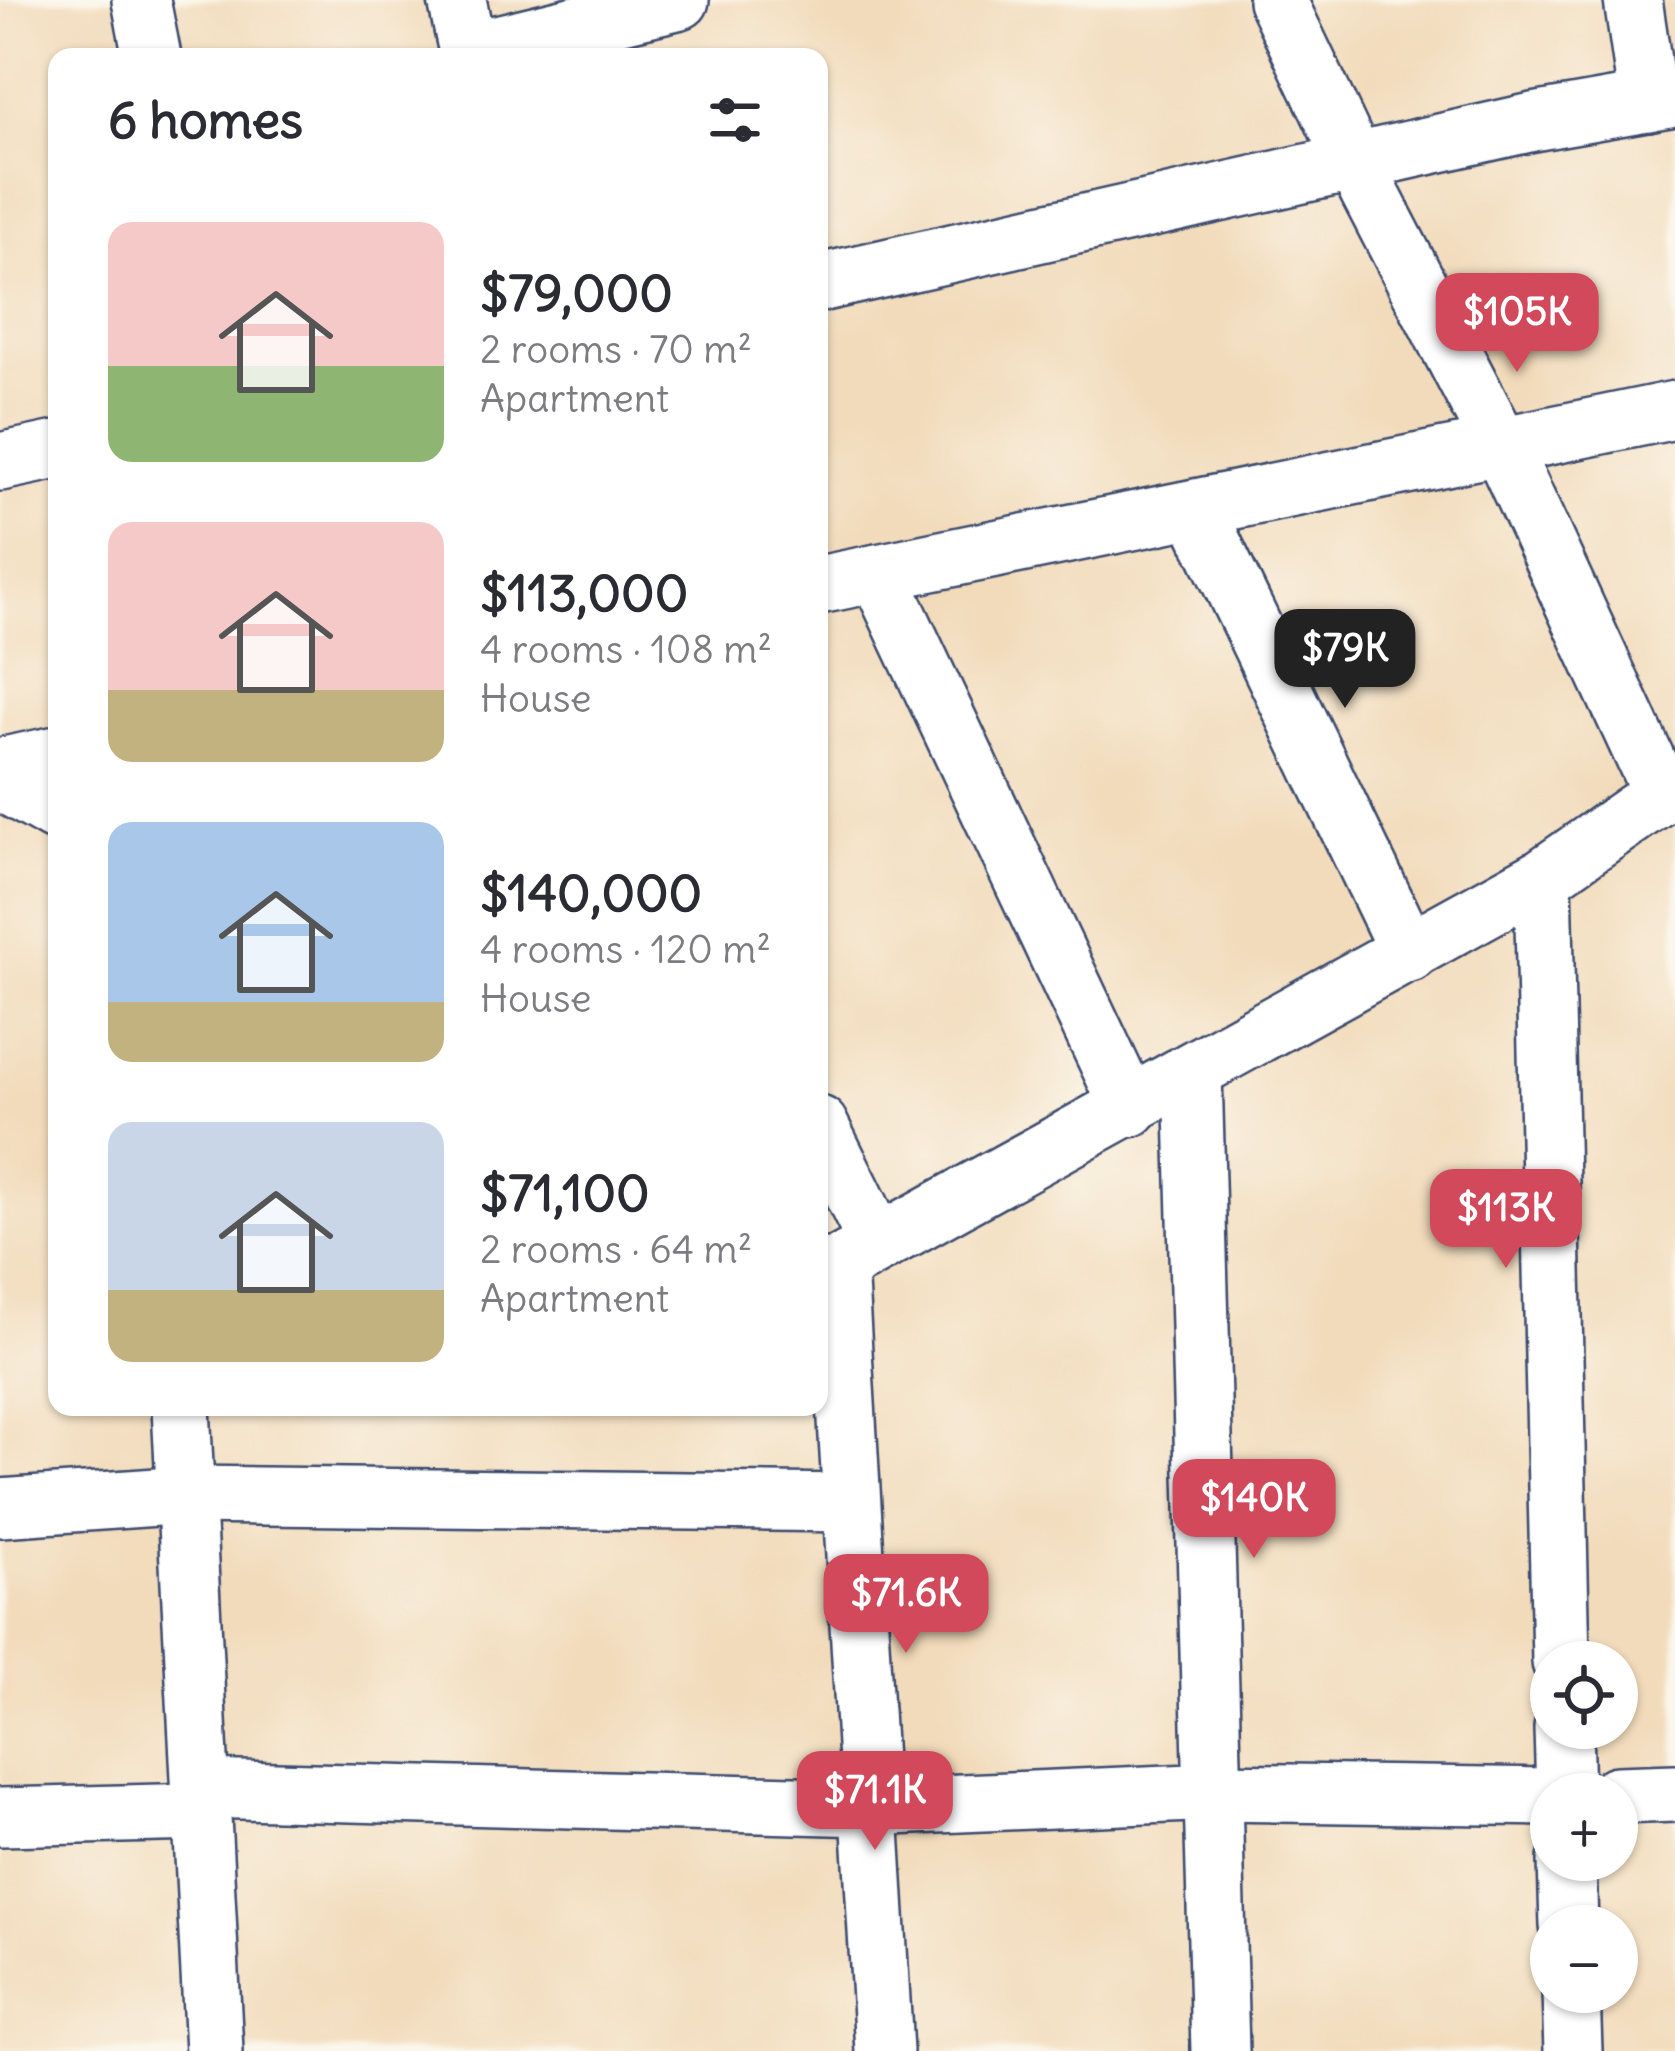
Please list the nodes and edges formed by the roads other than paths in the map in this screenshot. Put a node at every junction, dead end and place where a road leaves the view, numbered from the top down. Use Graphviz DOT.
graph roads {
  1 [pos="141,0"];
  2 [pos="680,0"];
  3 [pos="1277,0"];
  4 [pos="1633,0"];
  5 [pos="465,36"];
  6 [pos="150,48"];
  7 [pos="1662,99"];
  8 [pos="1355,164"];
  9 [pos="828,281"];
  10 [pos="1675,410"];
  11 [pos="1502,448"];
  12 [pos="48,452"];
  13 [pos="0,462"];
  14 [pos="1196,509"];
  15 [pos="878,573"];
  16 [pos="828,583"];
  17 [pos="48,757"];
  18 [pos="0,767"];
  19 [pos="0,781"];
  20 [pos="1669,790"];
  21 [pos="48,808"];
  22 [pos="1543,878"];
  23 [pos="1409,953"];
  24 [pos="1192,1073"];
  25 [pos="1130,1108"];
  26 [pos="828,1173"];
  27 [pos="844,1258"];
  28 [pos="182,1416"];
  29 [pos="186,1495"];
  30 [pos="851,1503"];
  31 [pos="0,1508"];
  32 [pos="1561,1641"];
  33 [pos="1215,1792"];
  34 [pos="1675,1793"];
  35 [pos="1638,1795"];
  36 [pos="1530,1797"];
  37 [pos="201,1801"];
  38 [pos="868,1807"];
  39 [pos="0,1817"];
  40 [pos="1572,2013"];
  41 [pos="214,2051"];
  42 [pos="884,2051"];
  43 [pos="1220,2051"];
  44 [pos="1574,2051"];
  1 -- 6 [label="street"];
  2 -- 5 [label="street"];
  3 -- 8 [label="street"];
  4 -- 7 [label="street"];
  7 -- 8 [label="street"];
  8 -- 9 [label="street"];
  8 -- 11 [label="street"];
  10 -- 11 [label="street"];
  11 -- 14 [label="street"];
  11 -- 20 [label="street"];
  12 -- 13 [label="street"];
  14 -- 15 [label="street"];
  14 -- 23 [label="street"];
  15 -- 16 [label="street"];
  15 -- 25 [label="street"];
  17 -- 18 [label="street"];
  19 -- 21 [label="street"];
  20 -- 22 [label="street"];
  22 -- 23 [label="street"];
  22 -- 32 [label="street"];
  23 -- 24 [label="street"];
  24 -- 25 [label="street"];
  24 -- 33 [label="street"];
  25 -- 27 [label="street"];
  26 -- 27 [label="street"];
  27 -- 30 [label="street"];
  28 -- 29 [label="street"];
  29 -- 30 [label="street"];
  29 -- 31 [label="street"];
  29 -- 37 [label="street"];
  30 -- 38 [label="street"];
  33 -- 36 [label="street"];
  33 -- 38 [label="street"];
  33 -- 43 [label="street"];
  34 -- 35 [label="street"];
  37 -- 38 [label="street"];
  37 -- 39 [label="street"];
  37 -- 41 [label="street"];
  38 -- 42 [label="street"];
  40 -- 44 [label="street"];
}
